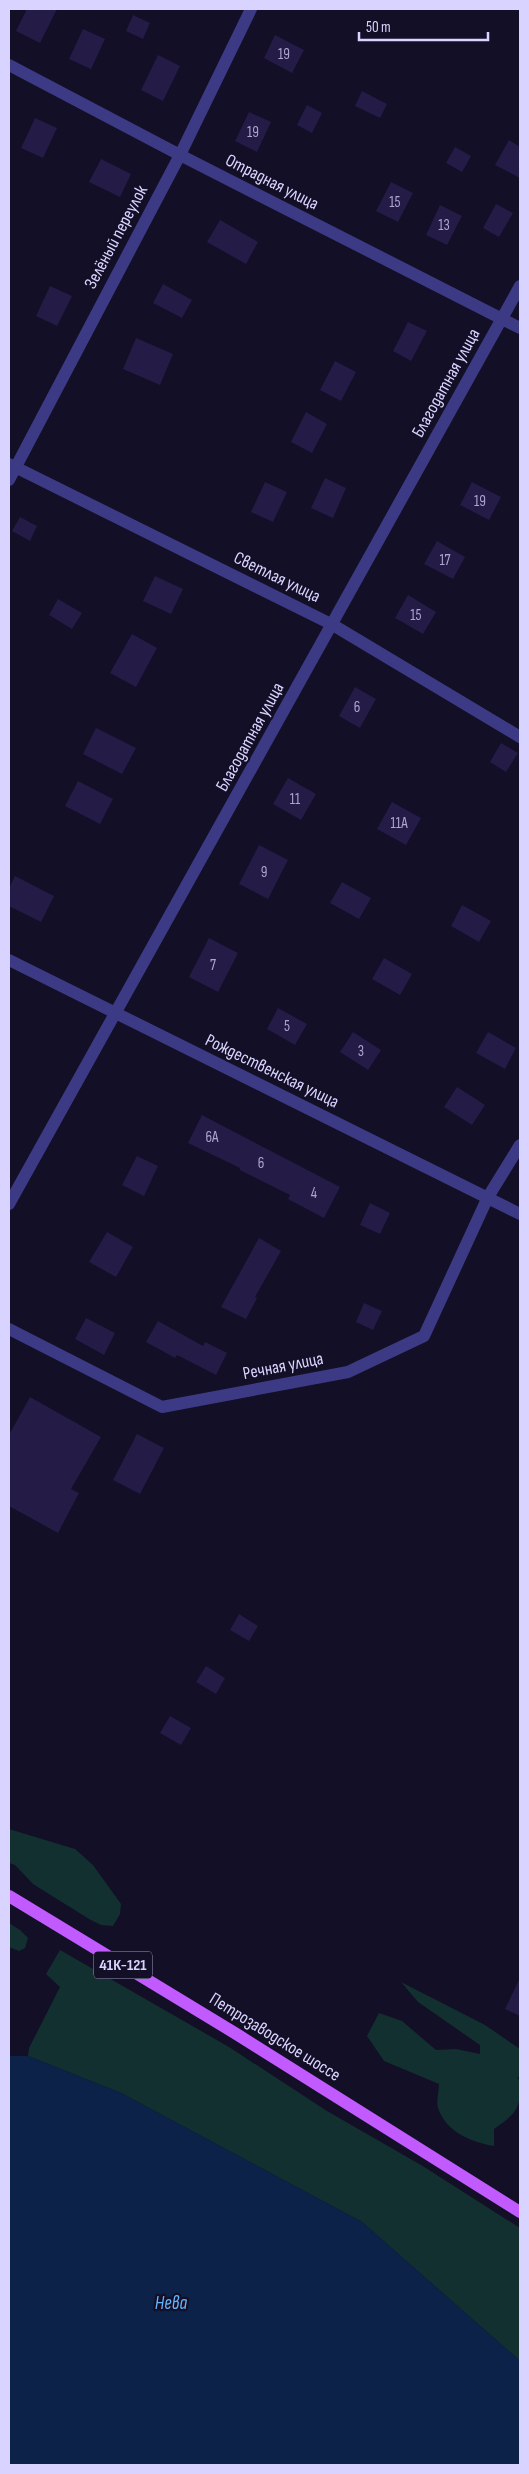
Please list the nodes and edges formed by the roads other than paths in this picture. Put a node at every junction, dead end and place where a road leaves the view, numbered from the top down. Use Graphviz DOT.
graph roads {
  1 [pos="251,9"];
  2 [pos="9,65"];
  3 [pos="180,155"];
  4 [pos="520,286"];
  5 [pos="502,318"];
  6 [pos="520,328"];
  7 [pos="12,466"];
  8 [pos="9,480"];
  9 [pos="333,625"];
  10 [pos="520,738"];
  11 [pos="9,960"];
  12 [pos="116,1014"];
  13 [pos="520,1146"];
  14 [pos="488,1197"];
  15 [pos="9,1204"];
  16 [pos="520,1214"];
  17 [pos="9,1329"];
  18 [pos="9,1896"];
  19 [pos="520,2212"];
  1 -- 3 [label="street, Зелёный переулок"];
  2 -- 3 [label="street, Отрадная улица"];
  3 -- 5 [label="street, Отрадная улица"];
  3 -- 7 [label="street, Зелёный переулок"];
  4 -- 5 [label="street, Благодатная улица"];
  5 -- 6 [label="street, Отрадная улица"];
  5 -- 9 [label="street, Благодатная улица"];
  7 -- 8 [label="street, Зелёный переулок"];
  7 -- 9 [label="street, Светлая улица"];
  9 -- 10 [label="street, Светлая улица"];
  9 -- 12 [label="street, Благодатная улица"];
  11 -- 12 [label="street, Рождественская улица"];
  12 -- 14 [label="street, Рождественская улица"];
  12 -- 15 [label="street, Благодатная улица"];
  13 -- 14 [label="street, Речная улица"];
  14 -- 16 [label="street, Рождественская улица"];
  14 -- 17 [label="street, Речная улица"];
  18 -- 19 [label="main road, Петрозаводское шоссе / 41К-121"];
}
